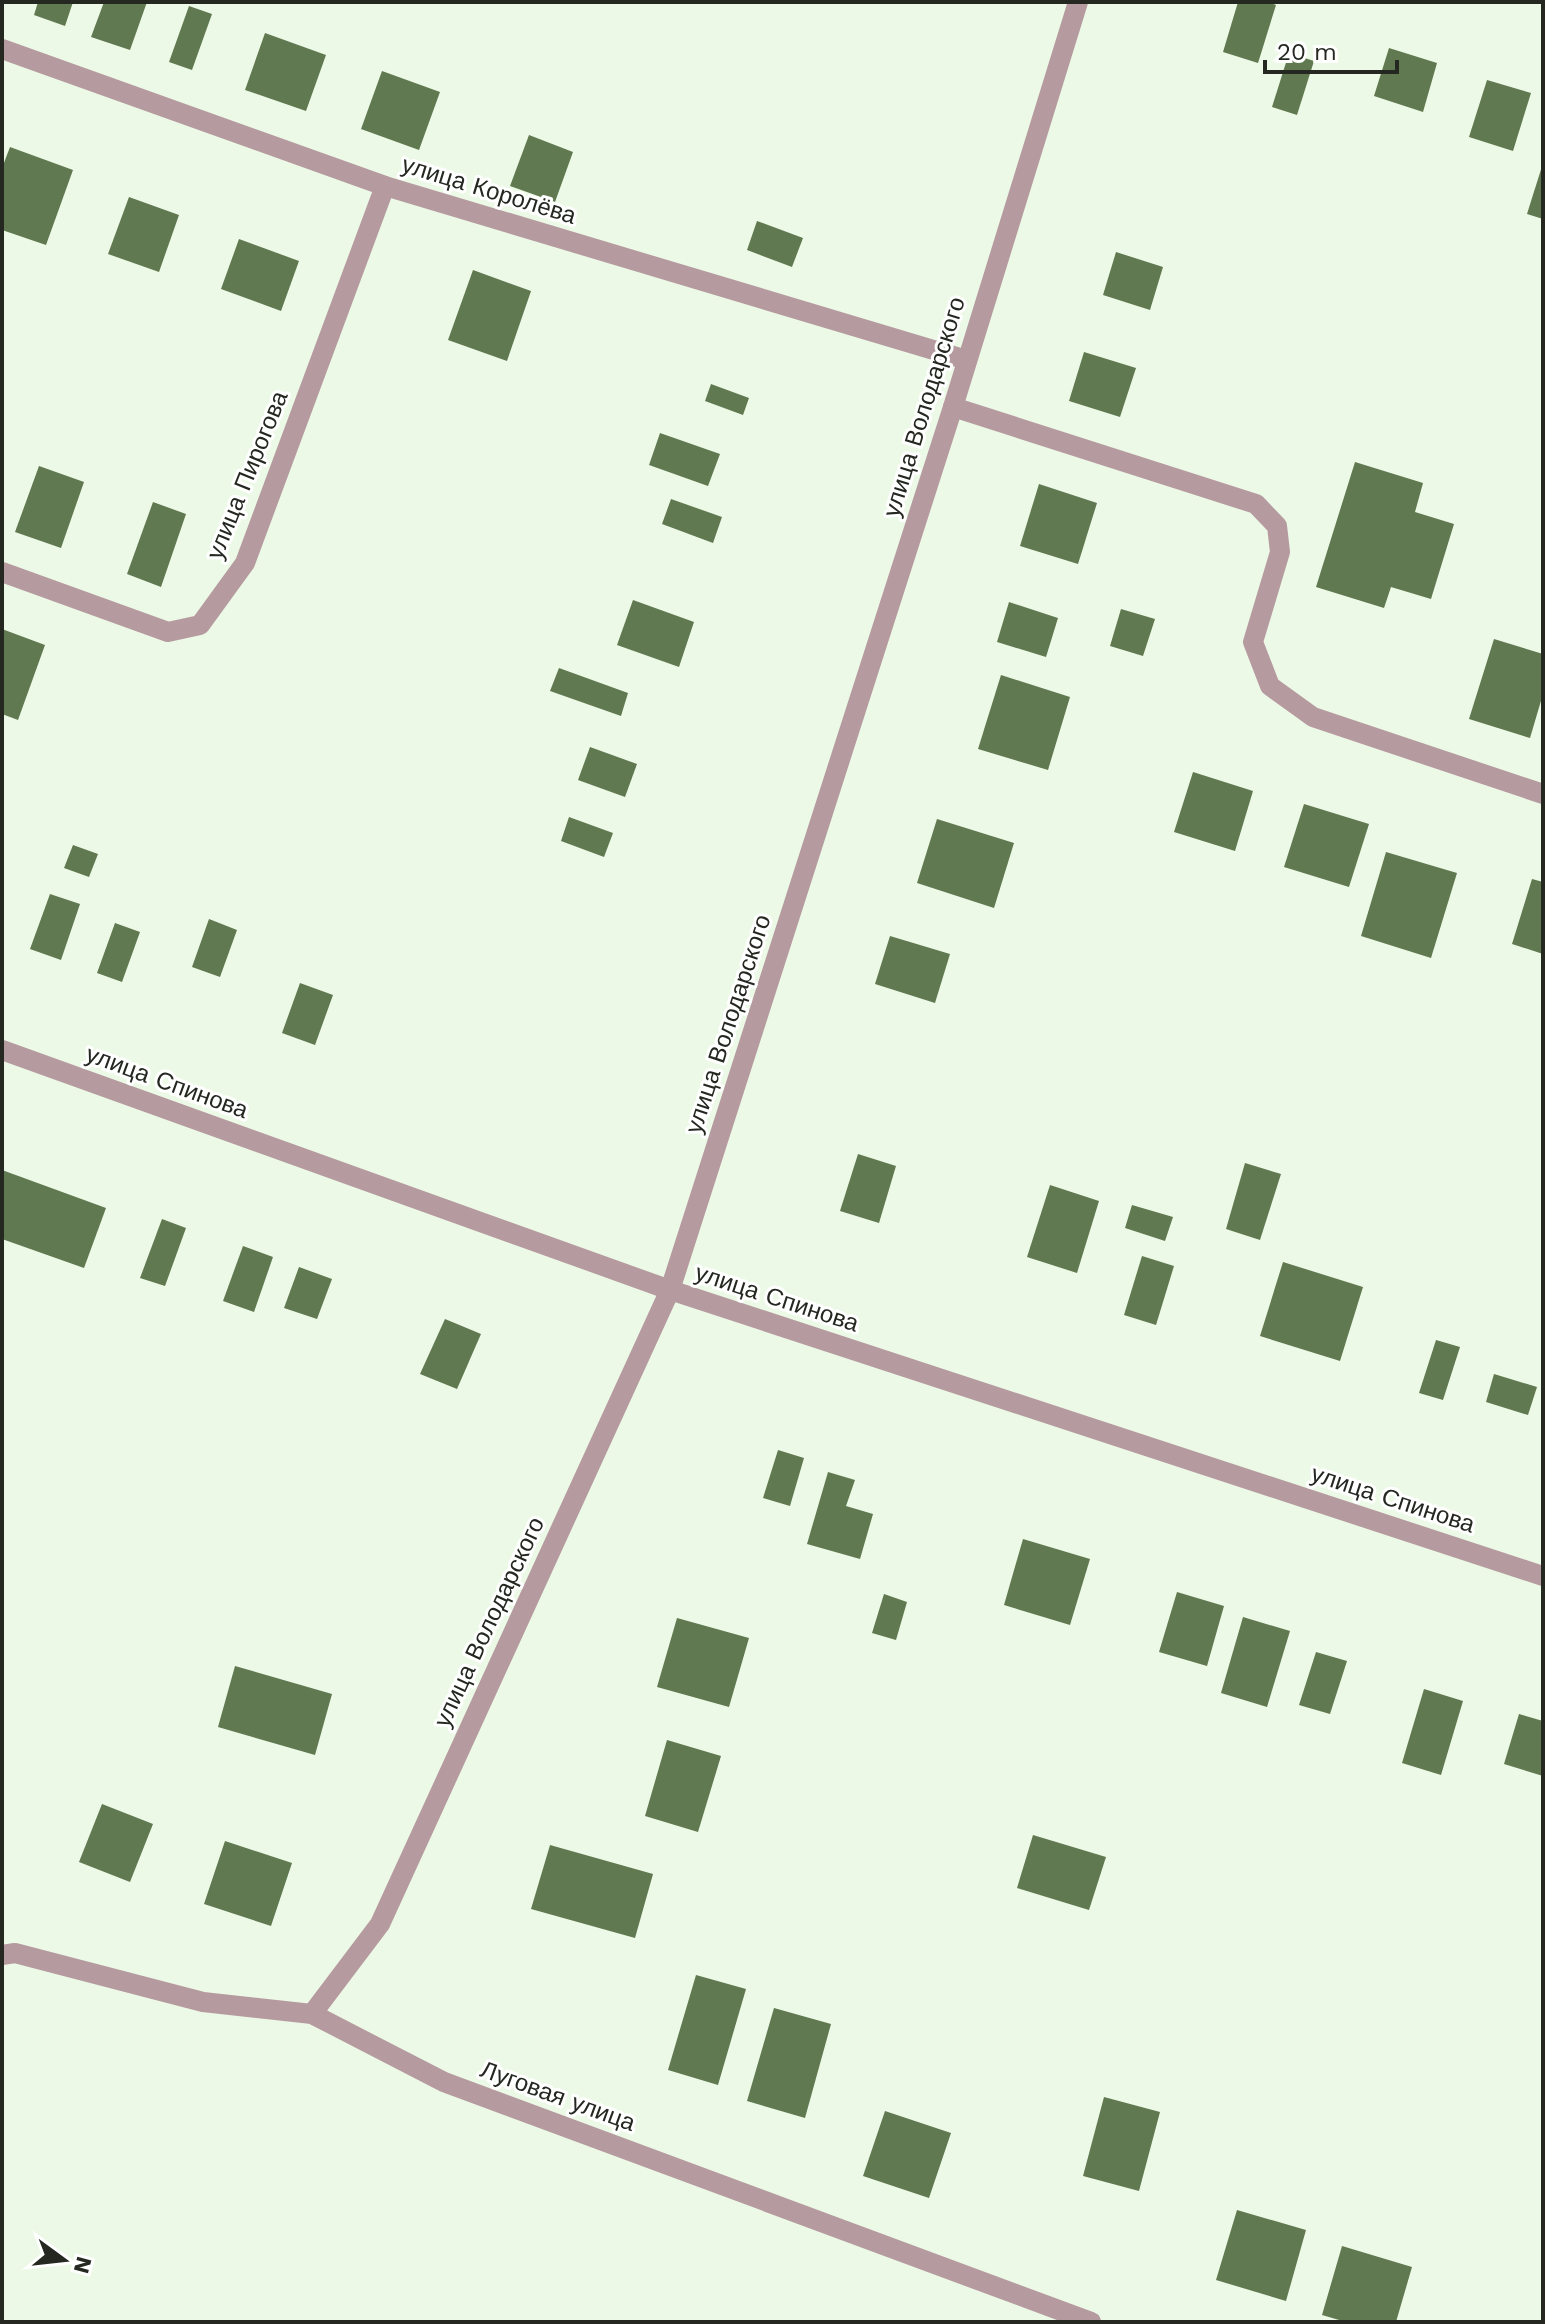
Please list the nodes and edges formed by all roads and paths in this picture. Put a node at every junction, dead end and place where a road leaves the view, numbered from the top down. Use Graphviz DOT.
graph roads {
  1 [pos="1078,2"];
  2 [pos="2,49"];
  3 [pos="385,186"];
  4 [pos="967,360"];
  5 [pos="953,407"];
  6 [pos="2,572"];
  7 [pos="1543,794"];
  8 [pos="2,1050"];
  9 [pos="670,1290"];
  10 [pos="1543,1576"];
  11 [pos="2,1955"];
  12 [pos="312,2014"];
  13 [pos="1091,2322"];
  1 -- 4 [label="street, улица Володарского"];
  2 -- 3 [label="street, улица Королёва"];
  3 -- 4 [label="street, улица Королёва"];
  3 -- 6 [label="street, улица Пирогова"];
  4 -- 5 [label="street, улица Володарского"];
  5 -- 7 [label="street"];
  5 -- 9 [label="street, улица Володарского"];
  8 -- 9 [label="street, улица Спинова"];
  9 -- 10 [label="street, улица Спинова"];
  9 -- 12 [label="street, улица Володарского"];
  11 -- 12 [label="street, Луговая улица"];
  12 -- 13 [label="street, Луговая улица"];
}
